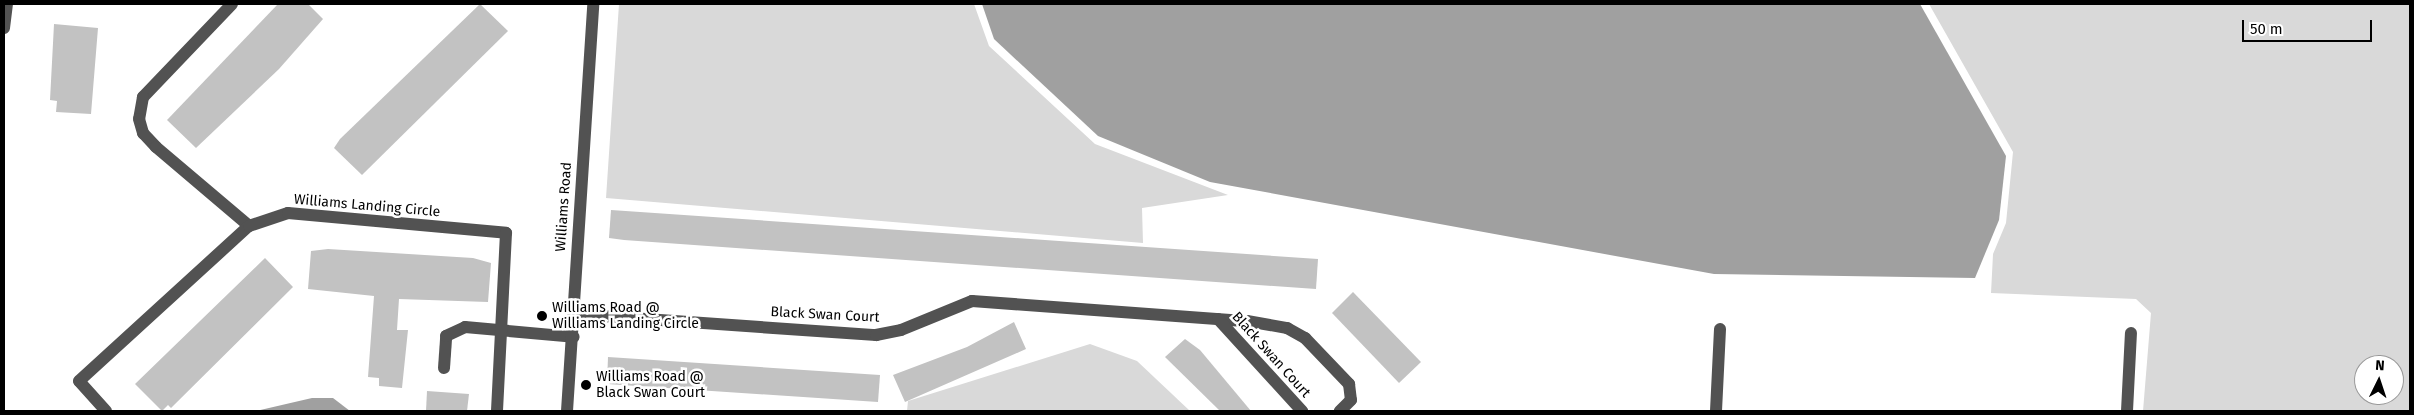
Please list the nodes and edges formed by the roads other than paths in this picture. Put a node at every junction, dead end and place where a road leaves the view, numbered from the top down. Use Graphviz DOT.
graph roads {
  1 [pos="6,4"];
  2 [pos="232,4"];
  3 [pos="593,4"];
  4 [pos="4,28"];
  5 [pos="250,226"];
  6 [pos="574,314"];
  7 [pos="1218,319"];
  8 [pos="1720,329"];
  9 [pos="501,331"];
  10 [pos="2131,334"];
  11 [pos="574,336"];
  12 [pos="444,368"];
  13 [pos="106,411"];
  14 [pos="496,411"];
  15 [pos="567,411"];
  16 [pos="1302,411"];
  17 [pos="1340,411"];
  18 [pos="1716,411"];
  19 [pos="2127,411"];
  1 -- 4 [label="street"];
  2 -- 5 [label="street"];
  3 -- 6 [label="street, Williams Road"];
  5 -- 9 [label="street, Williams Landing Circle"];
  5 -- 13 [label="street, Williams Landing Circle"];
  6 -- 7 [label="street, Black Swan Court"];
  6 -- 11 [label="street, Williams Road"];
  7 -- 16 [label="street, Black Swan Court"];
  7 -- 17 [label="street, Black Swan Court"];
  8 -- 18 [label="street"];
  9 -- 11 [label="street"];
  9 -- 12 [label="street"];
  9 -- 14 [label="street, Williams Landing Circle"];
  10 -- 19 [label="street"];
  11 -- 15 [label="street, Williams Road"];
}
